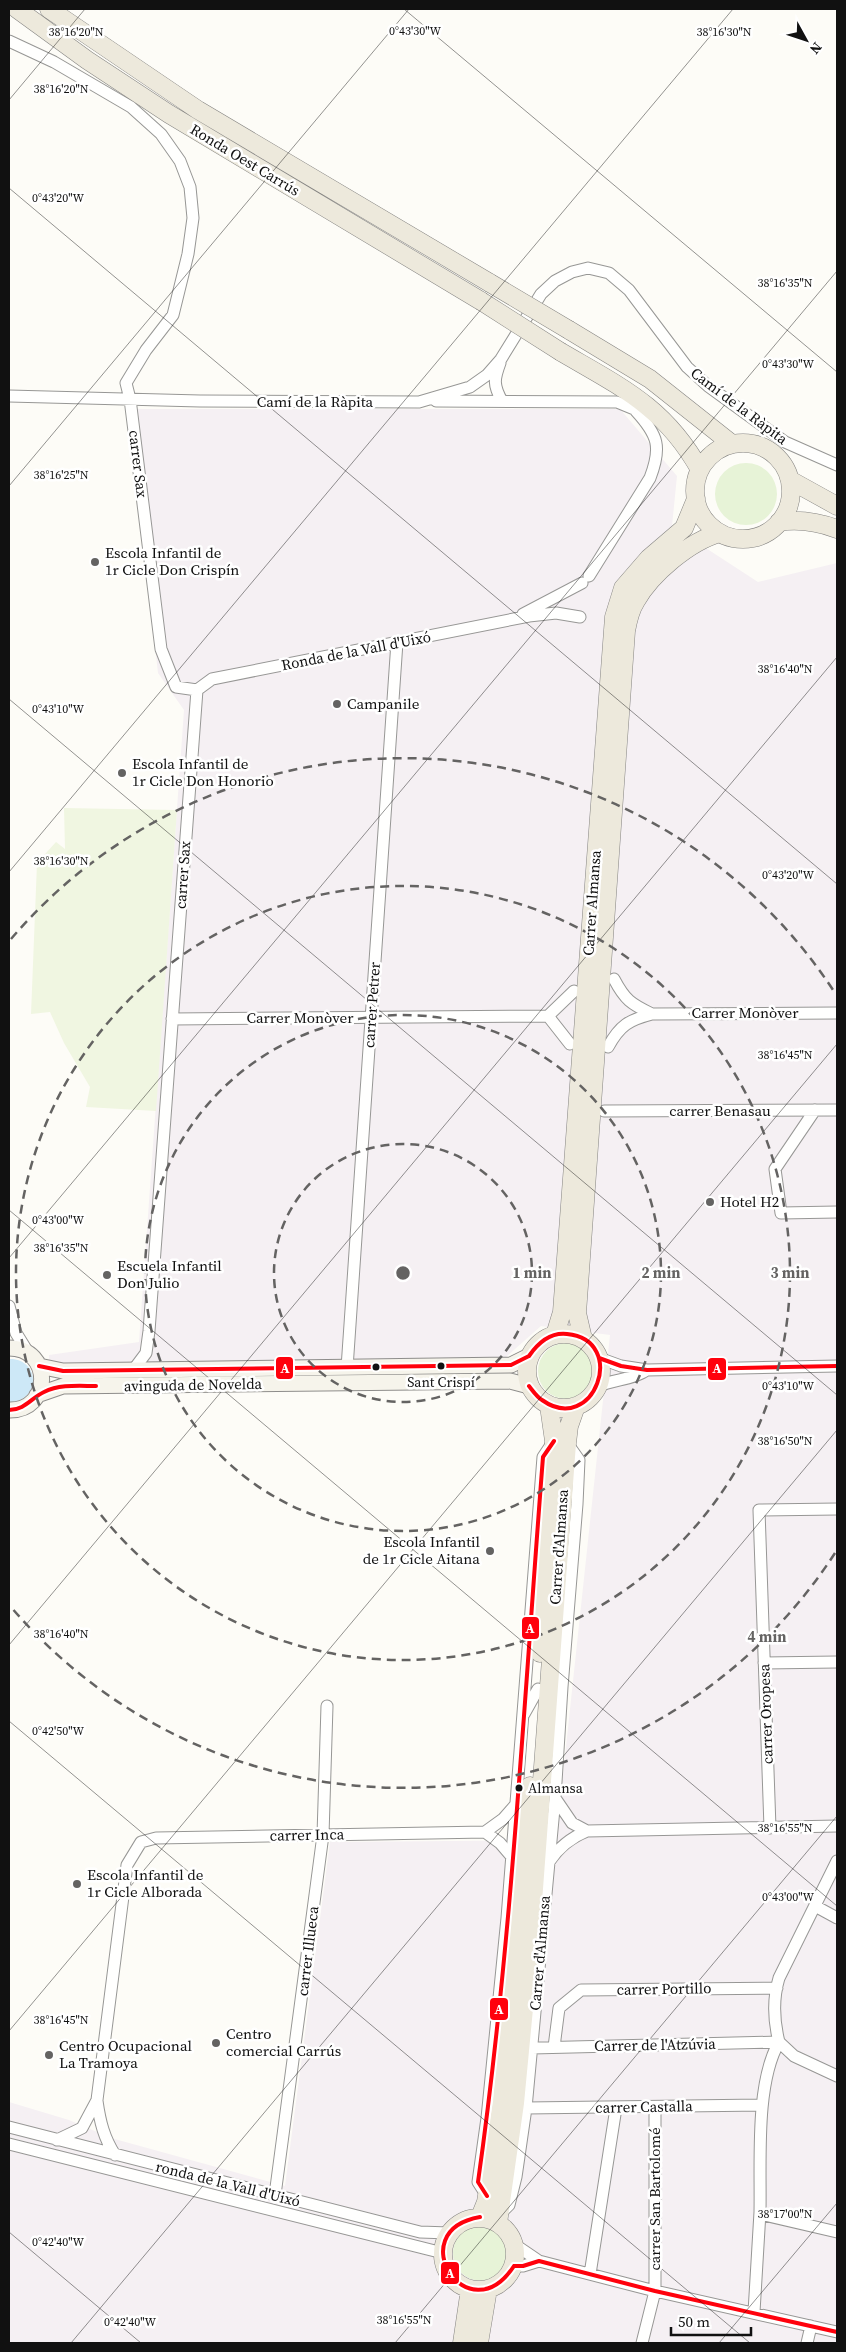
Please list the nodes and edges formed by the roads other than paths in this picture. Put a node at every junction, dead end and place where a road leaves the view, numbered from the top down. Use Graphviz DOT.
graph roads {
  1 [pos="17,9"];
  2 [pos="49,9"];
  3 [pos="9,41"];
  4 [pos="502,359"];
  5 [pos="9,396"];
  6 [pos="130,399"];
  7 [pos="502,401"];
  8 [pos="419,402"];
  9 [pos="640,412"];
  10 [pos="680,438"];
  11 [pos="732,444"];
  12 [pos="837,465"];
  13 [pos="700,470"];
  14 [pos="790,480"];
  15 [pos="696,499"];
  16 [pos="837,506"];
  17 [pos="779,522"];
  18 [pos="831,526"];
  19 [pos="720,533"];
  20 [pos="837,538"];
  21 [pos="580,617"];
  22 [pos="518,618"];
  23 [pos="628,622"];
  24 [pos="639,639"];
  25 [pos="397,642"];
  26 [pos="197,690"];
  27 [pos="614,979"];
  28 [pos="574,991"];
  29 [pos="837,1013"];
  30 [pos="652,1014"];
  31 [pos="548,1016"];
  32 [pos="372,1018"];
  33 [pos="172,1019"];
  34 [pos="570,1044"];
  35 [pos="608,1047"];
  36 [pos="815,1110"];
  37 [pos="837,1110"];
  38 [pos="604,1111"];
  39 [pos="837,1212"];
  40 [pos="9,1306"];
  41 [pos="555,1335"];
  42 [pos="583,1338"];
  43 [pos="9,1348"];
  44 [pos="29,1354"];
  45 [pos="530,1356"];
  46 [pos="599,1358"];
  47 [pos="39,1366"];
  48 [pos="837,1366"];
  49 [pos="347,1368"];
  50 [pos="134,1369"];
  51 [pos="647,1370"];
  52 [pos="529,1386"];
  53 [pos="597,1387"];
  54 [pos="37,1395"];
  55 [pos="549,1406"];
  56 [pos="576,1406"];
  57 [pos="9,1410"];
  58 [pos="560,1442"];
  59 [pos="837,1509"];
  60 [pos="837,1662"];
  61 [pos="764,1663"];
  62 [pos="562,1687"];
  63 [pos="538,1690"];
  64 [pos="327,1706"];
  65 [pos="547,1711"];
  66 [pos="522,1717"];
  67 [pos="554,1798"];
  68 [pos="517,1803"];
  69 [pos="837,1826"];
  70 [pos="770,1828"];
  71 [pos="587,1830"];
  72 [pos="485,1832"];
  73 [pos="323,1835"];
  74 [pos="512,1857"];
  75 [pos="837,1861"];
  76 [pos="548,1864"];
  77 [pos="815,1906"];
  78 [pos="837,1918"];
  79 [pos="776,1988"];
  80 [pos="559,2008"];
  81 [pos="779,2042"];
  82 [pos="554,2047"];
  83 [pos="532,2048"];
  84 [pos="837,2076"];
  85 [pos="97,2100"];
  86 [pos="762,2105"];
  87 [pos="655,2107"];
  88 [pos="526,2108"];
  89 [pos="616,2108"];
  90 [pos="9,2127"];
  91 [pos="57,2140"];
  92 [pos="9,2144"];
  93 [pos="115,2155"];
  94 [pos="275,2195"];
  95 [pos="487,2196"];
  96 [pos="760,2214"];
  97 [pos="480,2217"];
  98 [pos="499,2219"];
  99 [pos="837,2232"];
  100 [pos="449,2233"];
  101 [pos="514,2244"];
  102 [pos="443,2253"];
  103 [pos="539,2261"];
  104 [pos="514,2266"];
  105 [pos="590,2274"];
  106 [pos="470,2289"];
  107 [pos="488,2289"];
  108 [pos="655,2291"];
  109 [pos="754,2312"];
  110 [pos="811,2326"];
  111 [pos="837,2332"];
  112 [pos="462,2343"];
  113 [pos="479,2343"];
  114 [pos="642,2343"];
  115 [pos="807,2343"];
  1 -- 10 [label="main road, Ronda Oest Carrús, bridge"];
  2 -- 11 [label="main road, Ronda Oest Carrús, bridge"];
  3 -- 6 [label="street"];
  4 -- 7 [label="street"];
  4 -- 8 [label="street, Camí de la Ràpita"];
  4 -- 12 [label="street, Camí de la Ràpita"];
  5 -- 6 [label="street, Camí de la Ràpita"];
  6 -- 8 [label="street, Camí de la Ràpita"];
  6 -- 26 [label="street, carrer Sax"];
  7 -- 8 [label="street"];
  7 -- 9 [label="street"];
  9 -- 10 [label="main road"];
  9 -- 22 [label="street, Ronda de la Vall d'Uixó"];
  10 -- 13 [label="main road"];
  11 -- 13 [label="main road"];
  11 -- 14 [label="main road"];
  13 -- 15 [label="main road"];
  14 -- 16 [label="main road"];
  14 -- 17 [label="main road"];
  15 -- 19 [label="main road"];
  15 -- 41 [label="main road, Carrer Almansa"];
  17 -- 18 [label="main road"];
  17 -- 19 [label="main road"];
  18 -- 20 [label="street"];
  19 -- 23 [label="main road, Carrer Almansa"];
  21 -- 22 [label="street, Ronda de la Vall d'Uixó"];
  22 -- 25 [label="street, Ronda de la Vall d'Uixó"];
  23 -- 24 [label="main road"];
  23 -- 42 [label="main road, Carrer Almansa"];
  25 -- 26 [label="street, Ronda de la Vall d'Uixó"];
  25 -- 32 [label="street, carrer Petrer"];
  26 -- 33 [label="street, carrer Sax"];
  27 -- 30 [label="street, Carrer Monòver"];
  28 -- 31 [label="street"];
  29 -- 30 [label="street, Carrer Monòver"];
  30 -- 35 [label="street, Carrer Monòver"];
  31 -- 32 [label="street, Carrer Monòver"];
  31 -- 34 [label="street"];
  32 -- 33 [label="street, Carrer Monòver"];
  32 -- 49 [label="street, carrer Petrer"];
  33 -- 50 [label="street, carrer Sax"];
  36 -- 37 [label="street, carrer Benasau"];
  36 -- 38 [label="street, carrer Benasau"];
  36 -- 39 [label="street"];
  40 -- 44 [label="street"];
  41 -- 42 [label="main road"];
  41 -- 45 [label="main road"];
  42 -- 46 [label="main road"];
  43 -- 44 [label="main road"];
  44 -- 47 [label="main road"];
  45 -- 49 [label="main road, avinguda de Novelda"];
  45 -- 52 [label="main road"];
  46 -- 51 [label="street"];
  46 -- 53 [label="main road"];
  47 -- 50 [label="main road, avinguda de Novelda"];
  47 -- 54 [label="main road"];
  48 -- 51 [label="street"];
  49 -- 50 [label="main road, avinguda de Novelda"];
  51 -- 53 [label="street"];
  52 -- 54 [label="main road, avinguda de Novelda"];
  52 -- 55 [label="main road"];
  53 -- 56 [label="main road"];
  54 -- 57 [label="main road, avinguda de Novelda"];
  55 -- 56 [label="main road"];
  55 -- 58 [label="main road"];
  56 -- 58 [label="main road, Carrer d'Almansa"];
  58 -- 62 [label="street, Carrer d'Almansa"];
  58 -- 63 [label="main road"];
  58 -- 65 [label="main road, Carrer d'Almansa"];
  58 -- 66 [label="street, Carrer d'Almansa"];
  59 -- 61 [label="street, carrer Oropesa"];
  60 -- 61 [label="street"];
  61 -- 70 [label="street, carrer Oropesa"];
  62 -- 65 [label="street, Carrer d'Almansa"];
  62 -- 67 [label="street, Carrer d'Almansa"];
  63 -- 66 [label="street, Carrer d'Almansa"];
  63 -- 95 [label="main road"];
  64 -- 73 [label="street, carrer Illueca"];
  65 -- 98 [label="main road, Carrer d'Almansa"];
  66 -- 68 [label="street, Carrer d'Almansa"];
  67 -- 71 [label="street"];
  67 -- 76 [label="street, Carrer d'Almansa"];
  68 -- 72 [label="street"];
  68 -- 74 [label="street, Carrer d'Almansa"];
  69 -- 70 [label="street"];
  70 -- 71 [label="street"];
  71 -- 76 [label="street"];
  72 -- 73 [label="street, carrer Inca"];
  72 -- 74 [label="street"];
  73 -- 85 [label="street, carrer Inca"];
  73 -- 94 [label="street, carrer Illueca"];
  74 -- 95 [label="street, Carrer d'Almansa"];
  75 -- 77 [label="street"];
  76 -- 83 [label="street, Carrer d'Almansa"];
  77 -- 78 [label="street"];
  77 -- 79 [label="street"];
  79 -- 80 [label="street, carrer Portillo"];
  79 -- 81 [label="street"];
  80 -- 82 [label="street, Carrer d'Almansa"];
  81 -- 82 [label="street, Carrer de l'Atzúvia"];
  81 -- 84 [label="street"];
  81 -- 86 [label="street"];
  82 -- 83 [label="street, Carrer de l'Atzúvia"];
  83 -- 88 [label="street, Carrer d'Almansa"];
  85 -- 91 [label="street"];
  85 -- 93 [label="street"];
  86 -- 87 [label="street, carrer Castalla"];
  86 -- 96 [label="street"];
  87 -- 89 [label="street, carrer Castalla"];
  87 -- 108 [label="street, carrer San Bartolomé"];
  88 -- 89 [label="street, carrer Castalla"];
  88 -- 98 [label="street, Carrer d'Almansa"];
  89 -- 105 [label="street"];
  90 -- 91 [label="street, ronda de la Vall d'Uixó"];
  91 -- 93 [label="street, ronda de la Vall d'Uixó"];
  92 -- 102 [label="street, ronda de la Vall d'Uixó"];
  93 -- 94 [label="street, ronda de la Vall d'Uixó"];
  94 -- 100 [label="street, ronda de la Vall d'Uixó"];
  95 -- 97 [label="main road"];
  96 -- 99 [label="street"];
  96 -- 109 [label="street"];
  97 -- 98 [label="main road"];
  97 -- 100 [label="main road"];
  98 -- 101 [label="main road"];
  100 -- 102 [label="main road"];
  101 -- 103 [label="street"];
  101 -- 104 [label="main road"];
  102 -- 106 [label="main road"];
  103 -- 104 [label="street"];
  103 -- 105 [label="street"];
  104 -- 107 [label="main road"];
  105 -- 108 [label="street"];
  106 -- 107 [label="main road"];
  106 -- 112 [label="main road"];
  107 -- 113 [label="main road"];
  108 -- 109 [label="street"];
  108 -- 114 [label="street, carrer San Bartolomé"];
  109 -- 110 [label="street"];
  110 -- 111 [label="street"];
  110 -- 115 [label="street"];
}
